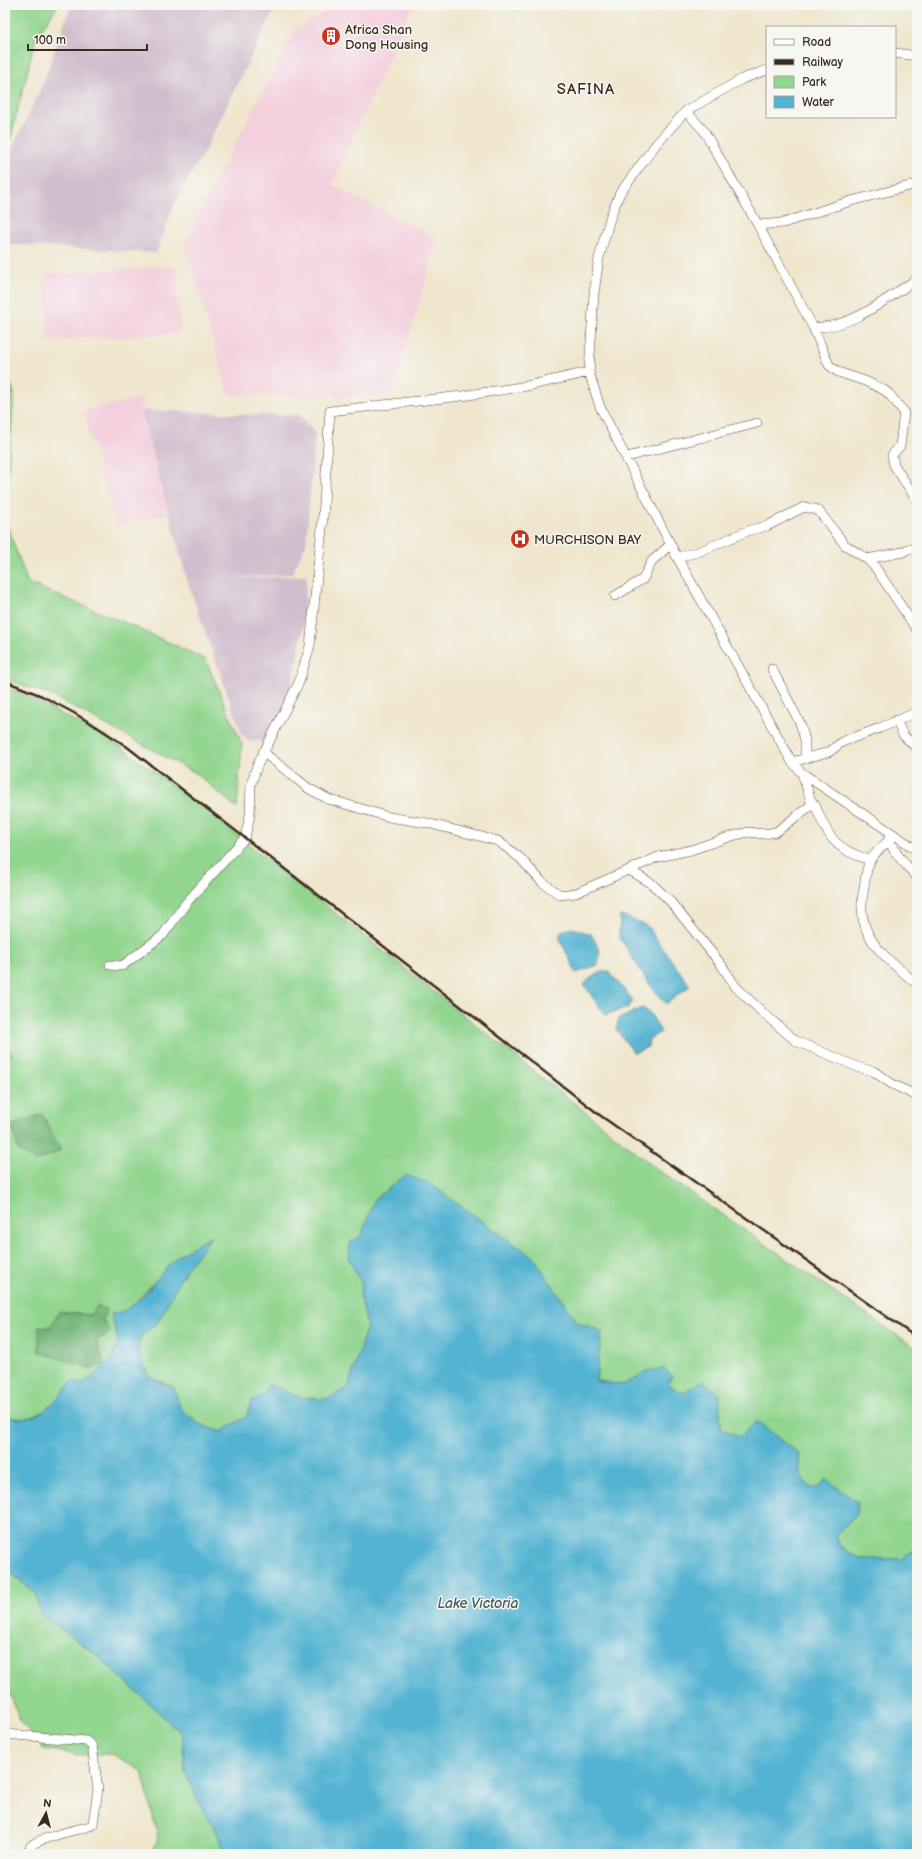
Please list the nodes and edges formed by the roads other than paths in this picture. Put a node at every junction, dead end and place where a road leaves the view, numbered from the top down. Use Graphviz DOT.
graph roads {
  1 [pos="896,53"];
  2 [pos="917,56"];
  3 [pos="766,70"];
  4 [pos="686,111"];
  5 [pos="917,184"];
  6 [pos="758,225"];
  7 [pos="917,279"];
  8 [pos="813,328"];
  9 [pos="589,372"];
  10 [pos="757,423"];
  11 [pos="627,458"];
  12 [pos="917,500"];
  13 [pos="670,545"];
  14 [pos="917,549"];
  15 [pos="676,557"];
  16 [pos="867,560"];
  17 [pos="615,596"];
  18 [pos="917,630"];
  19 [pos="772,669"];
  20 [pos="917,712"];
  21 [pos="896,720"];
  22 [pos="917,748"];
  23 [pos="263,752"];
  24 [pos="805,759"];
  25 [pos="792,762"];
  26 [pos="802,773"];
  27 [pos="815,806"];
  28 [pos="888,837"];
  29 [pos="917,850"];
  30 [pos="870,860"];
  31 [pos="628,870"];
  32 [pos="917,877"];
  33 [pos="110,965"];
  34 [pos="917,984"];
  35 [pos="917,1096"];
  36 [pos="5,1734"];
  37 [pos="29,1854"];
  1 -- 2 [label="street"];
  3 -- 4 [label="street"];
  4 -- 6 [label="street"];
  4 -- 9 [label="street"];
  5 -- 6 [label="street"];
  6 -- 8 [label="street"];
  7 -- 8 [label="street"];
  8 -- 12 [label="street"];
  9 -- 11 [label="street"];
  9 -- 23 [label="street"];
  10 -- 11 [label="street"];
  11 -- 13 [label="street"];
  13 -- 15 [label="street"];
  13 -- 17 [label="street"];
  14 -- 16 [label="street"];
  15 -- 16 [label="street"];
  15 -- 25 [label="street"];
  16 -- 18 [label="street"];
  19 -- 24 [label="street"];
  20 -- 21 [label="street"];
  21 -- 22 [label="street"];
  21 -- 24 [label="street"];
  23 -- 31 [label="street"];
  23 -- 33 [label="street"];
  24 -- 25 [label="street"];
  25 -- 26 [label="street"];
  26 -- 27 [label="street"];
  26 -- 28 [label="street"];
  27 -- 30 [label="street"];
  27 -- 31 [label="street"];
  28 -- 29 [label="street"];
  28 -- 30 [label="street"];
  28 -- 32 [label="street"];
  30 -- 34 [label="street"];
  31 -- 35 [label="street"];
  36 -- 37 [label="street"];
}
